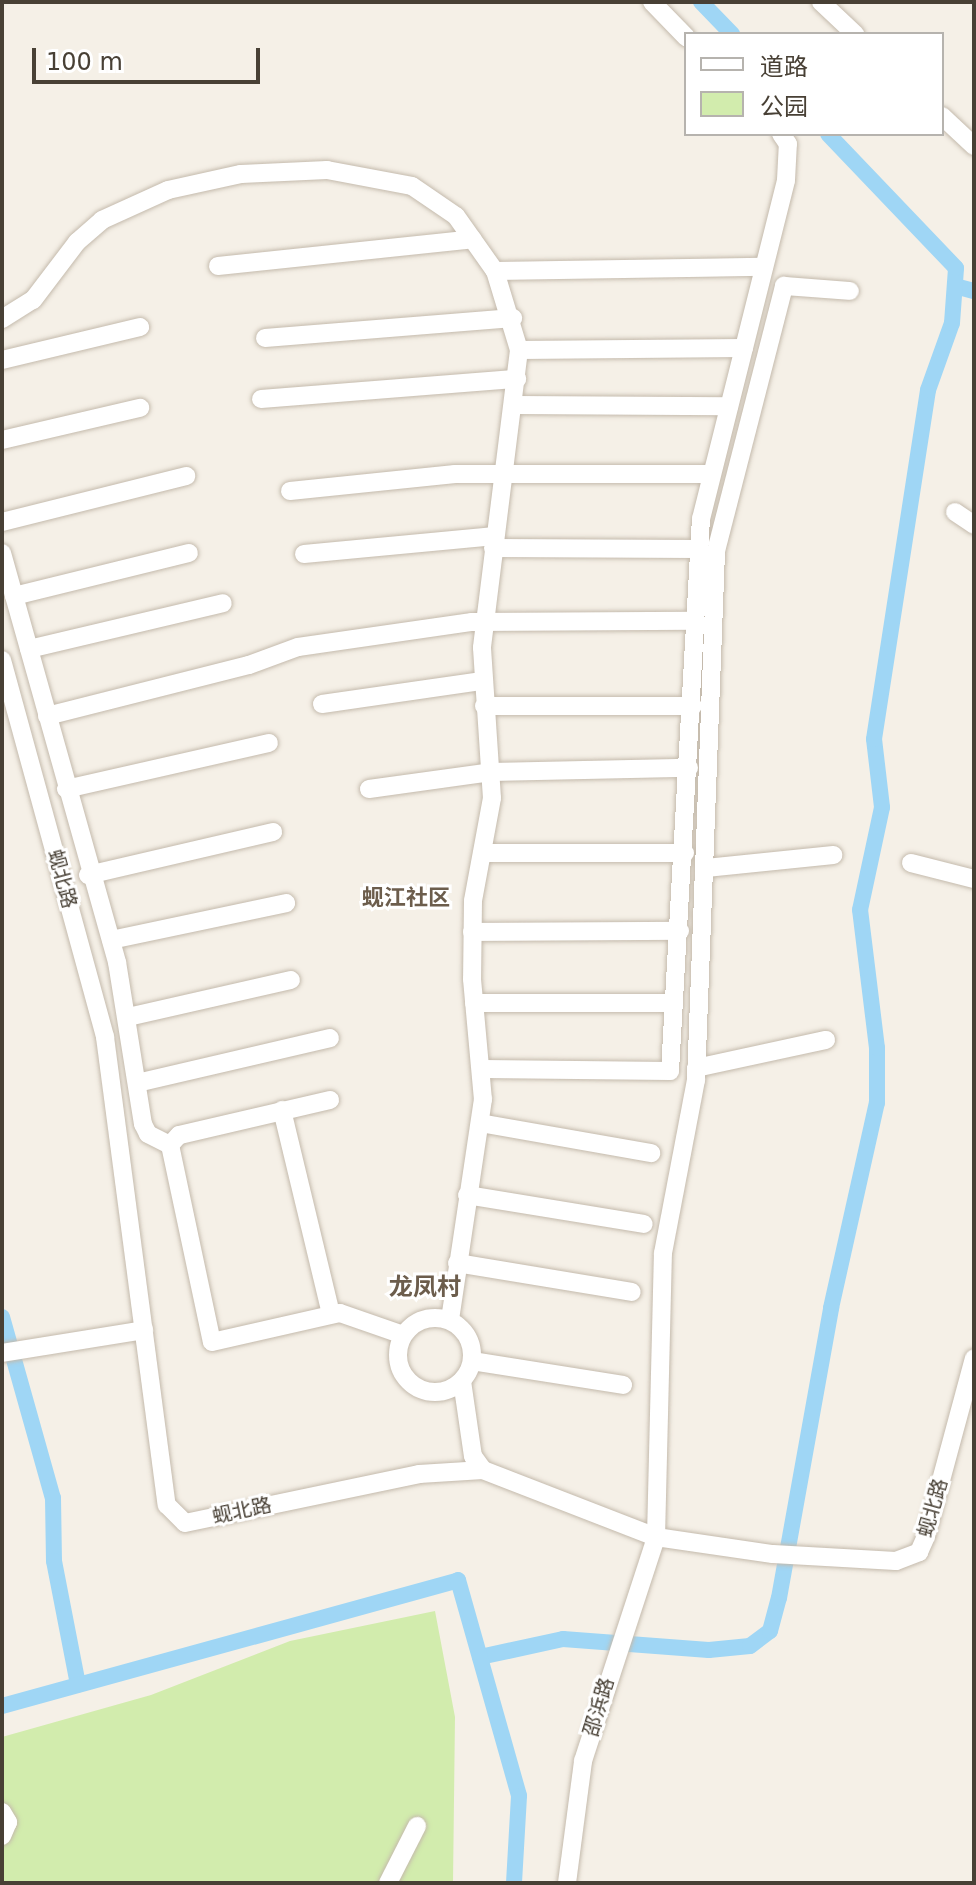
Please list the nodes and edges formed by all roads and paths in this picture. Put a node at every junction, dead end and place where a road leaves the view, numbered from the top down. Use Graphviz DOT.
graph roads {
  1 [pos="652,2"];
  2 [pos="821,2"];
  3 [pos="853,32"];
  4 [pos="684,35"];
  5 [pos="944,118"];
  6 [pos="782,136"];
  7 [pos="974,146"];
  8 [pos="473,239"];
  9 [pos="218,266"];
  10 [pos="764,267"];
  11 [pos="495,271"];
  12 [pos="850,291"];
  13 [pos="513,318"];
  14 [pos="2,319"];
  15 [pos="140,327"];
  16 [pos="265,338"];
  17 [pos="744,348"];
  18 [pos="519,350"];
  19 [pos="2,360"];
  20 [pos="517,379"];
  21 [pos="261,399"];
  22 [pos="514,405"];
  23 [pos="729,406"];
  24 [pos="140,408"];
  25 [pos="2,440"];
  26 [pos="504,474"];
  27 [pos="711,474"];
  28 [pos="186,476"];
  29 [pos="290,491"];
  30 [pos="955,512"];
  31 [pos="2,522"];
  32 [pos="974,525"];
  33 [pos="494,542"];
  34 [pos="698,549"];
  35 [pos="2,553"];
  36 [pos="189,553"];
  37 [pos="304,554"];
  38 [pos="14,596"];
  39 [pos="223,603"];
  40 [pos="696,621"];
  41 [pos="484,622"];
  42 [pos="29,649"];
  43 [pos="2,660"];
  44 [pos="482,681"];
  45 [pos="322,704"];
  46 [pos="484,706"];
  47 [pos="693,706"];
  48 [pos="47,716"];
  49 [pos="269,743"];
  50 [pos="689,768"];
  51 [pos="491,772"];
  52 [pos="66,789"];
  53 [pos="369,789"];
  54 [pos="273,832"];
  55 [pos="483,853"];
  56 [pos="685,853"];
  57 [pos="833,855"];
  58 [pos="911,863"];
  59 [pos="706,868"];
  60 [pos="88,875"];
  61 [pos="974,879"];
  62 [pos="286,903"];
  63 [pos="680,931"];
  64 [pos="472,932"];
  65 [pos="111,940"];
  66 [pos="291,980"];
  67 [pos="474,1003"];
  68 [pos="674,1003"];
  69 [pos="128,1017"];
  70 [pos="330,1038"];
  71 [pos="826,1040"];
  72 [pos="696,1068"];
  73 [pos="483,1069"];
  74 [pos="137,1083"];
  75 [pos="330,1100"];
  76 [pos="282,1110"];
  77 [pos="480,1123"];
  78 [pos="170,1145"];
  79 [pos="651,1153"];
  80 [pos="467,1195"];
  81 [pos="644,1224"];
  82 [pos="457,1263"];
  83 [pos="632,1292"];
  84 [pos="331,1314"];
  85 [pos="450,1321"];
  86 [pos="144,1330"];
  87 [pos="403,1335"];
  88 [pos="2,1353"];
  89 [pos="974,1358"];
  90 [pos="472,1361"];
  91 [pos="462,1381"];
  92 [pos="623,1385"];
  93 [pos="483,1470"];
  94 [pos="656,1537"];
  95 [pos="2,1812"];
  96 [pos="417,1826"];
  97 [pos="2,1836"];
  98 [pos="388,1883"];
  99 [pos="567,1883"];
  1 -- 4 [label="street"];
  2 -- 3 [label="street"];
  5 -- 7 [label="street"];
  6 -- 10 [label="street"];
  8 -- 9 [label="street"];
  8 -- 11 [label="street"];
  8 -- 14 [label="street"];
  10 -- 11 [label="street"];
  10 -- 17 [label="street"];
  11 -- 13 [label="street"];
  12 -- 59 [label="street, 邵浜路"];
  13 -- 16 [label="street"];
  13 -- 18 [label="street"];
  15 -- 19 [label="street"];
  17 -- 18 [label="street"];
  17 -- 23 [label="street"];
  18 -- 20 [label="street"];
  20 -- 21 [label="street"];
  20 -- 22 [label="street"];
  22 -- 23 [label="street"];
  22 -- 26 [label="street"];
  23 -- 27 [label="street"];
  24 -- 25 [label="street"];
  26 -- 27 [label="street"];
  26 -- 29 [label="street"];
  26 -- 33 [label="street"];
  27 -- 34 [label="street"];
  28 -- 31 [label="street"];
  30 -- 32 [label="street"];
  33 -- 34 [label="street"];
  33 -- 37 [label="street"];
  33 -- 41 [label="street"];
  34 -- 40 [label="street"];
  35 -- 38 [label="street"];
  36 -- 38 [label="street"];
  38 -- 42 [label="street"];
  39 -- 42 [label="street"];
  40 -- 41 [label="street"];
  40 -- 47 [label="street"];
  41 -- 44 [label="street"];
  41 -- 48 [label="street"];
  42 -- 48 [label="street"];
  43 -- 86 [label="street, 蚬北路"];
  44 -- 45 [label="street"];
  44 -- 46 [label="street"];
  46 -- 47 [label="street"];
  46 -- 51 [label="street"];
  47 -- 50 [label="street"];
  48 -- 52 [label="street"];
  49 -- 52 [label="street"];
  50 -- 51 [label="street"];
  50 -- 56 [label="street"];
  51 -- 53 [label="street"];
  51 -- 55 [label="street"];
  52 -- 60 [label="street"];
  54 -- 60 [label="street"];
  55 -- 56 [label="street"];
  55 -- 64 [label="street"];
  56 -- 63 [label="street"];
  57 -- 59 [label="street"];
  58 -- 61 [label="street"];
  59 -- 72 [label="street, 邵浜路"];
  60 -- 65 [label="street"];
  62 -- 65 [label="street"];
  63 -- 64 [label="street"];
  63 -- 68 [label="street"];
  64 -- 67 [label="street"];
  65 -- 69 [label="street"];
  66 -- 69 [label="street"];
  67 -- 68 [label="street"];
  67 -- 73 [label="street"];
  68 -- 73 [label="street"];
  69 -- 74 [label="street"];
  70 -- 74 [label="street"];
  71 -- 72 [label="street"];
  72 -- 94 [label="street, 邵浜路"];
  73 -- 77 [label="street"];
  74 -- 78 [label="street"];
  75 -- 76 [label="street"];
  76 -- 78 [label="street"];
  76 -- 84 [label="street"];
  77 -- 79 [label="street"];
  77 -- 80 [label="street"];
  78 -- 84 [label="street"];
  80 -- 81 [label="street"];
  80 -- 82 [label="street"];
  82 -- 83 [label="street"];
  82 -- 85 [label="street"];
  84 -- 87 [label="street"];
  85 -- 87 [label="street"];
  85 -- 90 [label="street"];
  86 -- 88 [label="street"];
  86 -- 93 [label="street, 蚬北路"];
  87 -- 91 [label="street"];
  89 -- 94 [label="street, 蚬北路"];
  90 -- 91 [label="street"];
  90 -- 92 [label="street"];
  91 -- 93 [label="street"];
  93 -- 94 [label="street, 蚬北路"];
  94 -- 99 [label="street, 邵浜路"];
  95 -- 97 [label="street"];
  96 -- 98 [label="street"];
}
